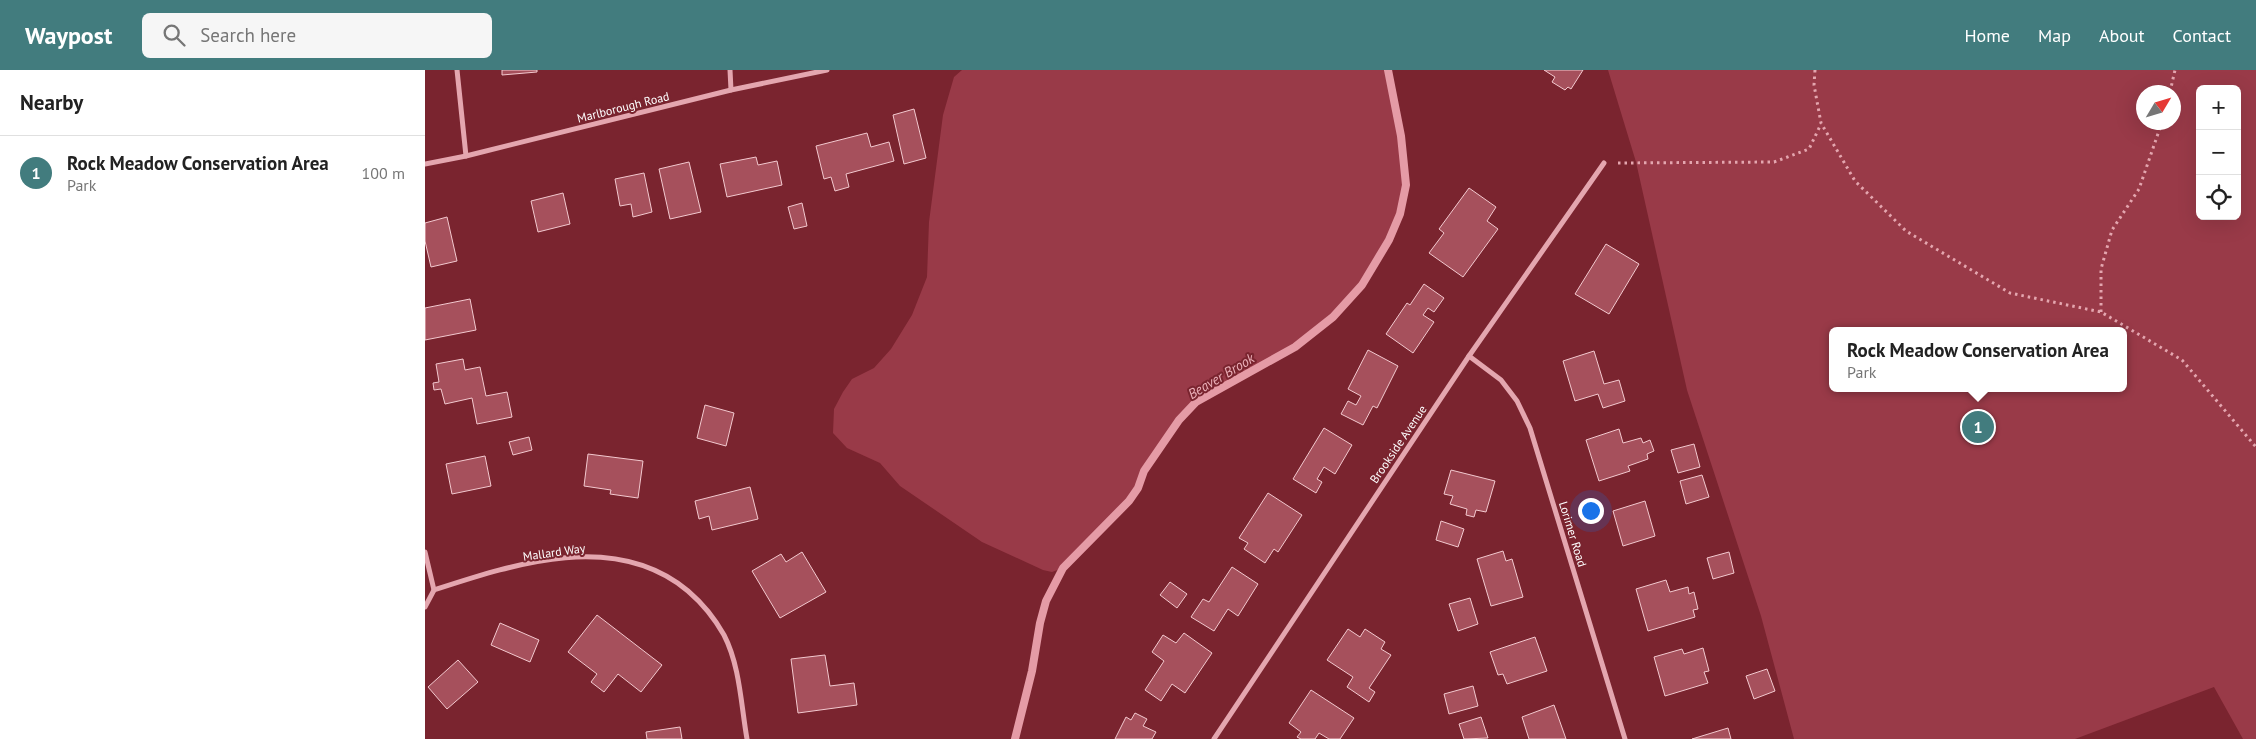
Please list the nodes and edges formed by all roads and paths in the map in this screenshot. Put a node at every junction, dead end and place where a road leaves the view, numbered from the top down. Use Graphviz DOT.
graph roads {
  1 [pos="457,70"];
  2 [pos="730,70"];
  3 [pos="827,70"];
  4 [pos="1815,70"];
  5 [pos="2175,70"];
  6 [pos="2172,85"];
  7 [pos="731,90"];
  8 [pos="1821,123"];
  9 [pos="2158,130"];
  10 [pos="466,156"];
  11 [pos="1604,163"];
  12 [pos="425,164"];
  13 [pos="2101,312"];
  14 [pos="2126,327"];
  15 [pos="2127,327"];
  16 [pos="1469,356"];
  17 [pos="2256,447"];
  18 [pos="425,552"];
  19 [pos="434,590"];
  20 [pos="425,606"];
  21 [pos="747,739"];
  22 [pos="1214,739"];
  23 [pos="1625,739"];
  1 -- 10 [label="street"];
  2 -- 7 [label="street"];
  3 -- 7 [label="street, Marlborough Road"];
  4 -- 8 [label="path"];
  5 -- 6 [label="path"];
  7 -- 10 [label="street, Marlborough Road"];
  8 -- 11 [label="path"];
  8 -- 13 [label="path"];
  9 -- 13 [label="path"];
  10 -- 12 [label="street, Marlborough Road"];
  11 -- 16 [label="street, Brookside Avenue"];
  13 -- 14 [label="path"];
  15 -- 17 [label="path"];
  16 -- 22 [label="street, Brookside Avenue"];
  16 -- 23 [label="street, Lorimer Road"];
  18 -- 19 [label="street"];
  19 -- 20 [label="street"];
  19 -- 21 [label="street, Mallard Way"];
}
